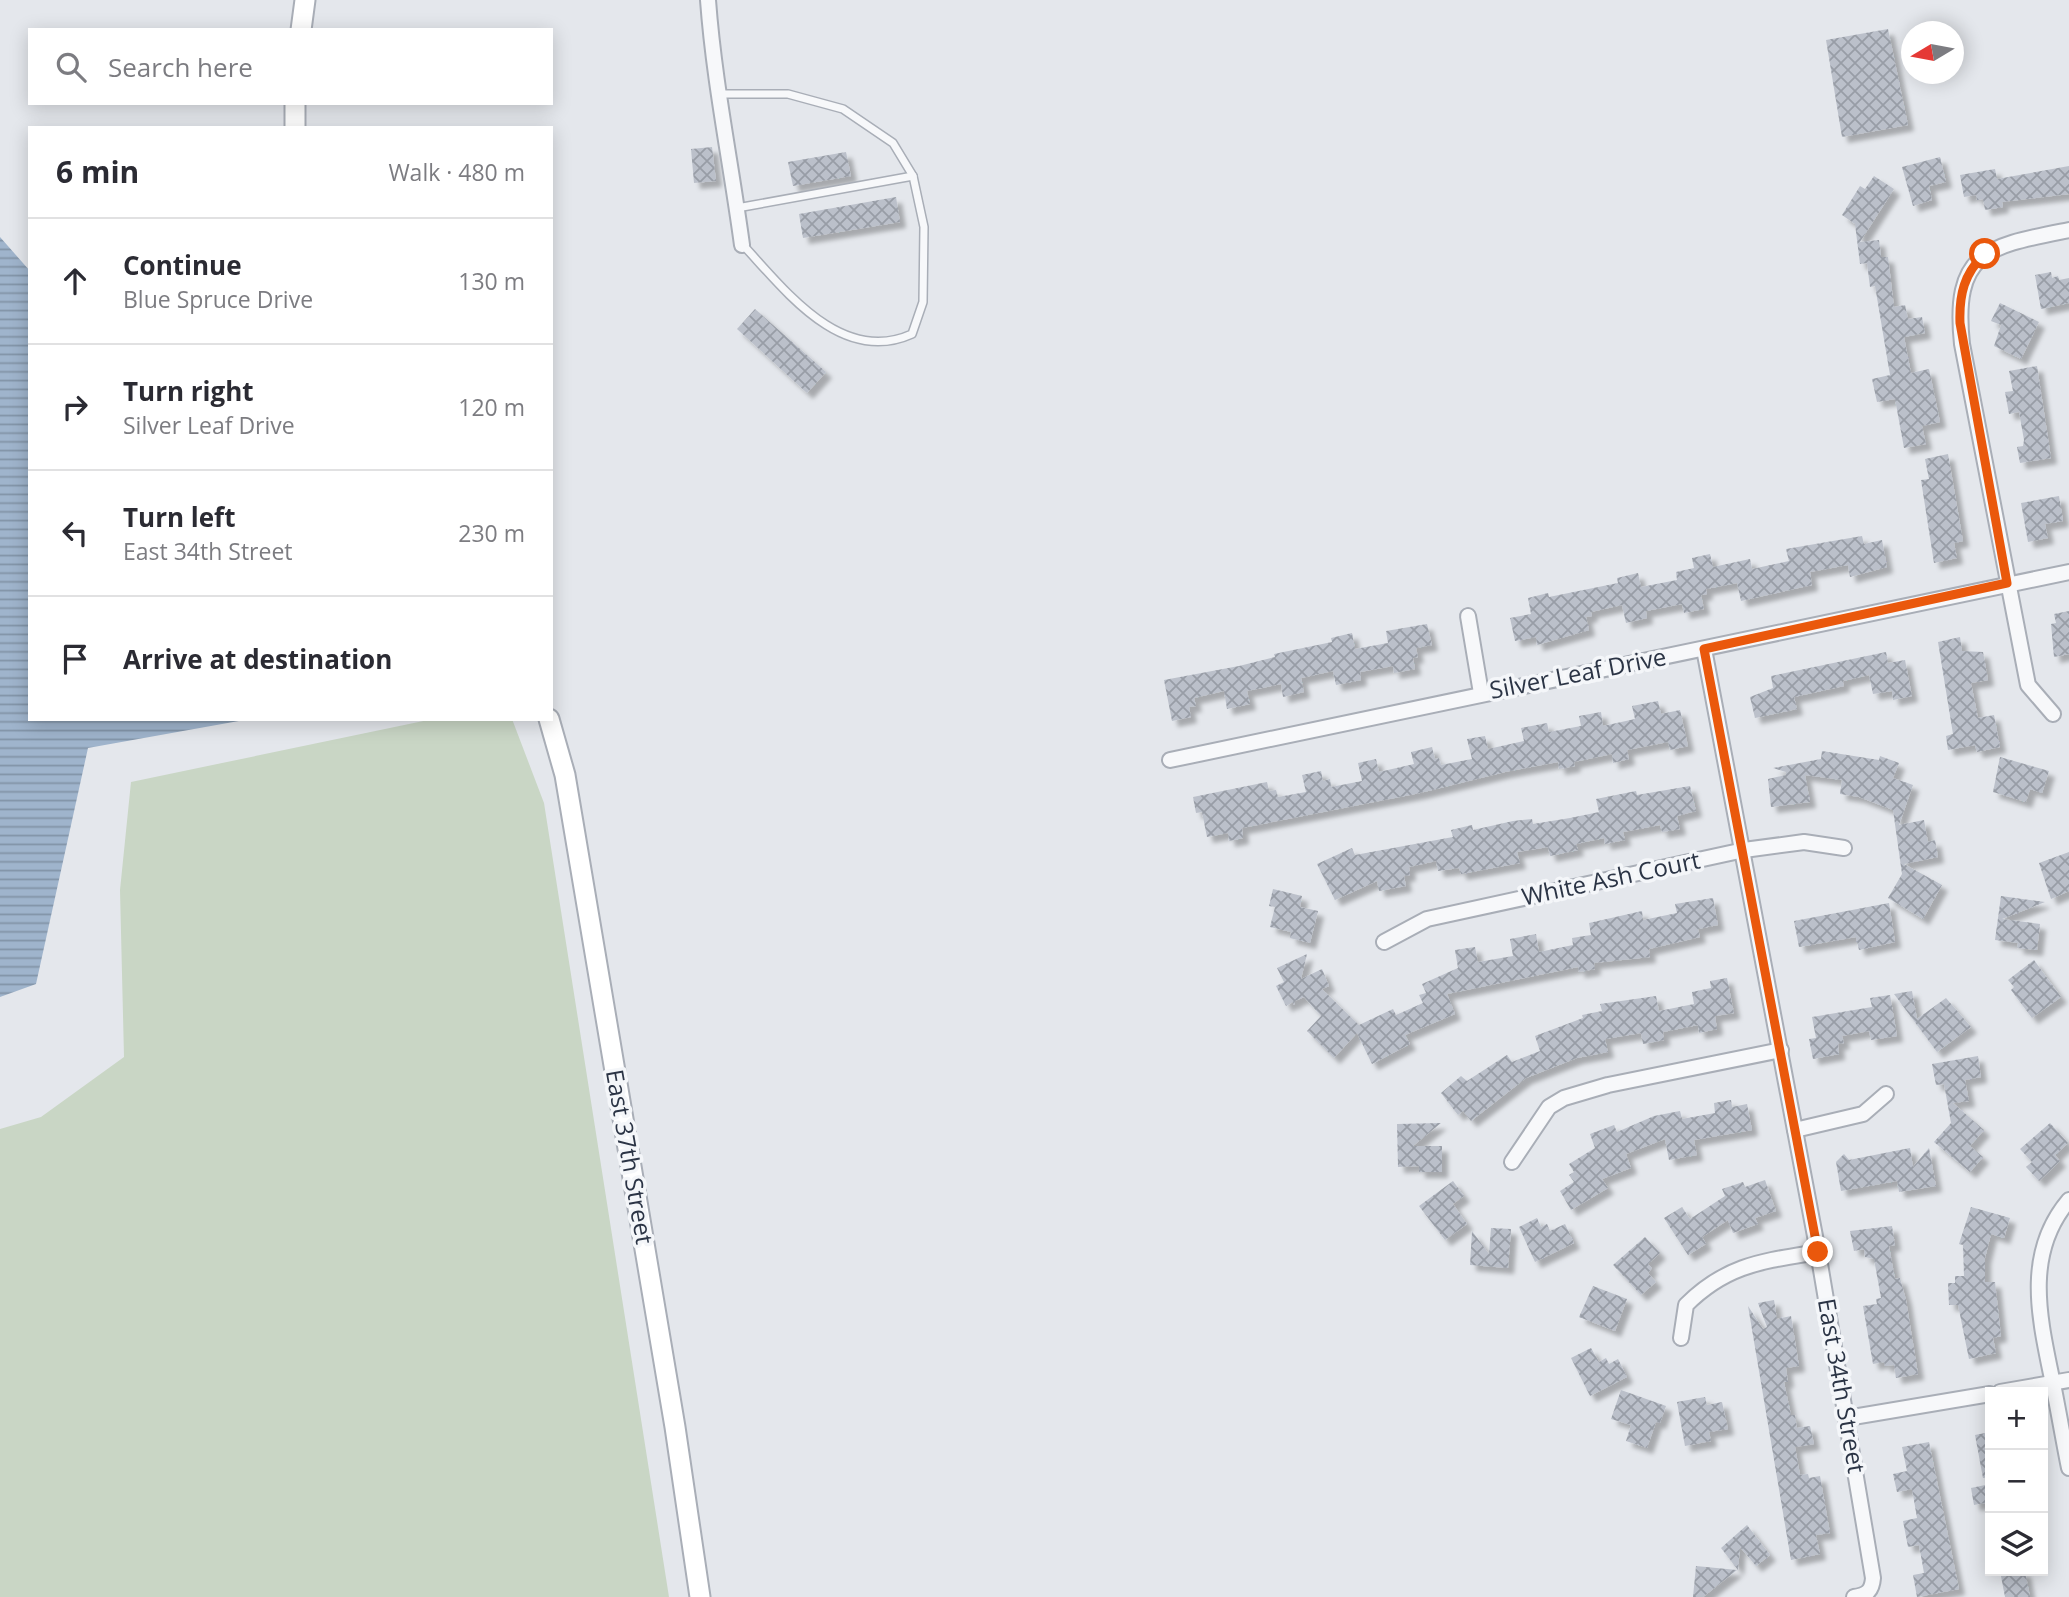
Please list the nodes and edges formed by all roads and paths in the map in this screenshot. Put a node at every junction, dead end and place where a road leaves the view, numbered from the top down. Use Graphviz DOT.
graph roads {
  1 [pos="305,0"];
  2 [pos="708,0"];
  3 [pos="301,28"];
  4 [pos="718,94"];
  5 [pos="295,105"];
  6 [pos="295,126"];
  7 [pos="913,176"];
  8 [pos="737,208"];
  9 [pos="2069,230"];
  10 [pos="742,245"];
  11 [pos="2069,572"];
  12 [pos="2007,583"];
  13 [pos="1468,616"];
  14 [pos="1704,649"];
  15 [pos="1481,693"];
  16 [pos="2053,714"];
  17 [pos="550,721"];
  18 [pos="1170,760"];
  19 [pos="1844,848"];
  20 [pos="1744,850"];
  21 [pos="1384,942"];
  22 [pos="1781,1050"];
  23 [pos="1886,1094"];
  24 [pos="1795,1130"];
  25 [pos="1512,1162"];
  26 [pos="2069,1200"];
  27 [pos="1818,1252"];
  28 [pos="1681,1338"];
  29 [pos="2069,1380"];
  30 [pos="2053,1383"];
  31 [pos="2029,1387"];
  32 [pos="1985,1395"];
  33 [pos="1847,1419"];
  34 [pos="2069,1468"];
  35 [pos="700,1597"];
  36 [pos="1854,1597"];
  1 -- 3 [label="main road"];
  2 -- 4 [label="street"];
  4 -- 7 [label="lane"];
  4 -- 8 [label="street"];
  5 -- 6 [label="main road"];
  7 -- 8 [label="lane"];
  7 -- 10 [label="lane"];
  8 -- 10 [label="street"];
  9 -- 12 [label="street"];
  11 -- 12 [label="street, Silver Leaf Drive"];
  12 -- 14 [label="street, Silver Leaf Drive"];
  12 -- 16 [label="street"];
  13 -- 15 [label="street"];
  14 -- 15 [label="street, Silver Leaf Drive"];
  14 -- 20 [label="street, East 34th Street"];
  15 -- 18 [label="street, Silver Leaf Drive"];
  17 -- 35 [label="main road, East 37th Street"];
  19 -- 20 [label="street, White Ash Court"];
  20 -- 21 [label="street, White Ash Court"];
  20 -- 22 [label="street, East 34th Street"];
  22 -- 24 [label="street, East 34th Street"];
  22 -- 25 [label="street"];
  23 -- 24 [label="street"];
  24 -- 27 [label="street, East 34th Street"];
  26 -- 30 [label="street"];
  27 -- 28 [label="street"];
  27 -- 33 [label="street, East 34th Street"];
  29 -- 30 [label="street"];
  30 -- 31 [label="street"];
  30 -- 34 [label="street"];
  32 -- 33 [label="street"];
  33 -- 36 [label="street, East 34th Street"];
}
